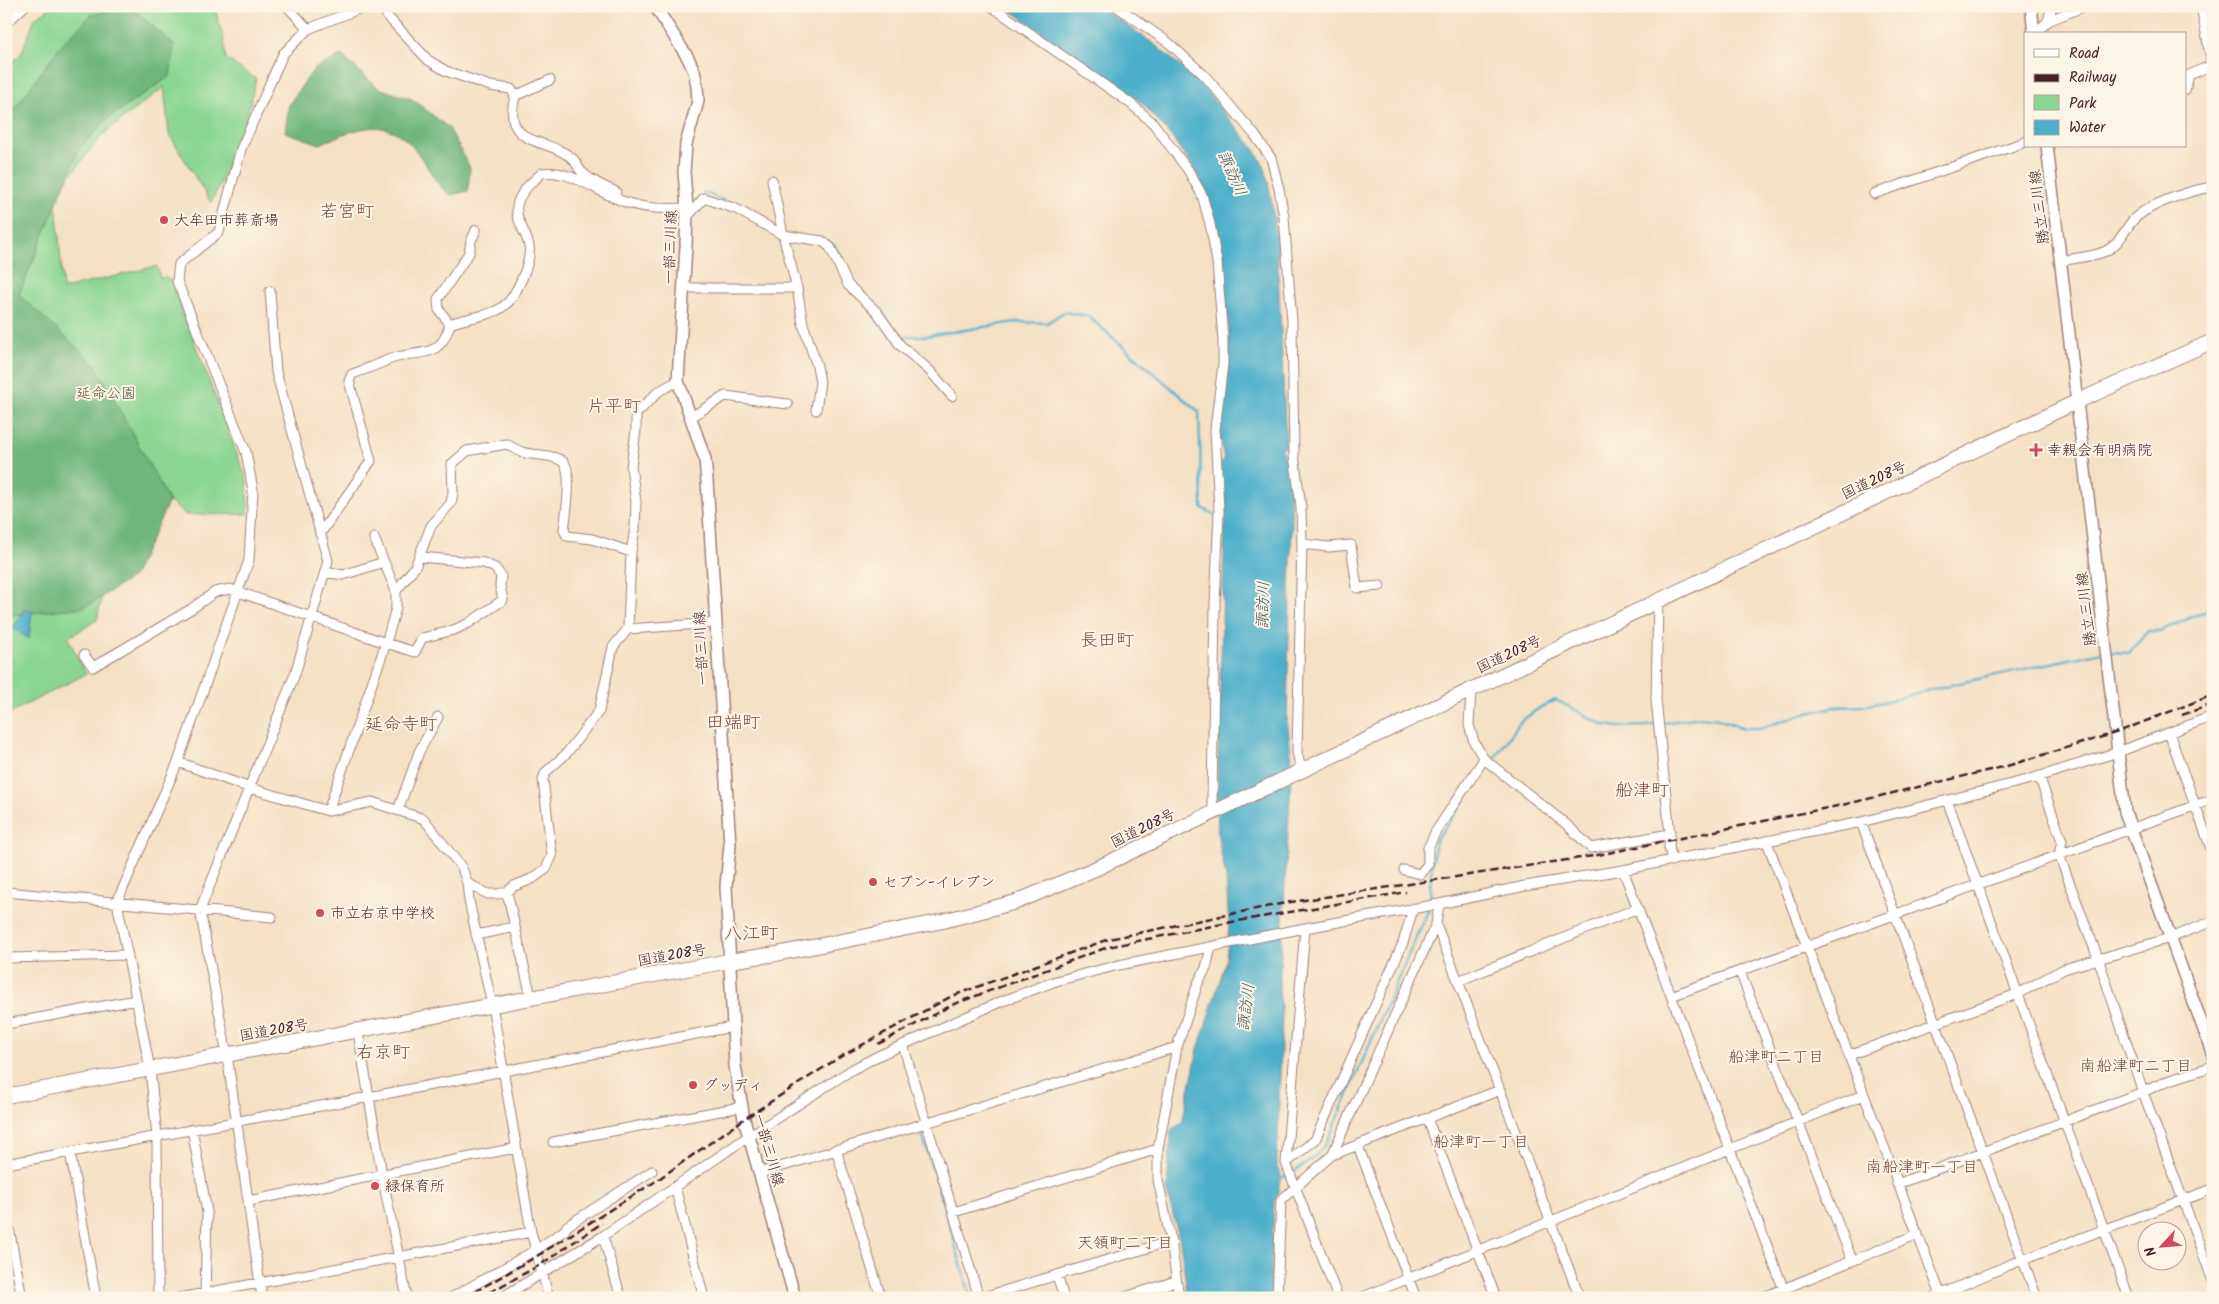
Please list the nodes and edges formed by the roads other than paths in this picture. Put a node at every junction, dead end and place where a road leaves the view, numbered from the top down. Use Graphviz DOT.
graph roads {
  1 [pos="25,6"];
  2 [pos="287,6"];
  3 [pos="366,6"];
  4 [pos="384,6"];
  5 [pos="655,6"];
  6 [pos="990,6"];
  7 [pos="1116,6"];
  8 [pos="2031,6"];
  9 [pos="2052,6"];
  10 [pos="2085,6"];
  11 [pos="2201,6"];
  12 [pos="2048,21"];
  13 [pos="6,23"];
  14 [pos="308,29"];
  15 [pos="2035,32"];
  16 [pos="2037,32"];
  17 [pos="550,80"];
  18 [pos="2186,86"];
  19 [pos="514,96"];
  20 [pos="2024,142"];
  21 [pos="2046,148"];
  22 [pos="772,180"];
  23 [pos="2213,187"];
  24 [pos="1874,194"];
  25 [pos="635,204"];
  26 [pos="687,213"];
  27 [pos="476,230"];
  28 [pos="783,235"];
  29 [pos="2060,261"];
  30 [pos="684,288"];
  31 [pos="798,288"];
  32 [pos="270,291"];
  33 [pos="450,324"];
  34 [pos="2213,341"];
  35 [pos="678,381"];
  36 [pos="952,396"];
  37 [pos="2076,402"];
  38 [pos="788,404"];
  39 [pos="816,410"];
  40 [pos="691,417"];
  41 [pos="320,534"];
  42 [pos="374,538"];
  43 [pos="1302,544"];
  44 [pos="630,552"];
  45 [pos="420,558"];
  46 [pos="384,562"];
  47 [pos="325,572"];
  48 [pos="1380,586"];
  49 [pos="396,591"];
  50 [pos="237,592"];
  51 [pos="1658,601"];
  52 [pos="310,617"];
  53 [pos="715,623"];
  54 [pos="628,629"];
  55 [pos="386,644"];
  56 [pos="84,655"];
  57 [pos="1471,690"];
  58 [pos="2213,716"];
  59 [pos="438,717"];
  60 [pos="2169,733"];
  61 [pos="2118,752"];
  62 [pos="1484,759"];
  63 [pos="178,762"];
  64 [pos="1296,772"];
  65 [pos="2038,776"];
  66 [pos="250,788"];
  67 [pos="2213,799"];
  68 [pos="1947,800"];
  69 [pos="2195,806"];
  70 [pos="1217,809"];
  71 [pos="398,810"];
  72 [pos="328,811"];
  73 [pos="1861,822"];
  74 [pos="2130,830"];
  75 [pos="1670,834"];
  76 [pos="1767,842"];
  77 [pos="2059,854"];
  78 [pos="2213,854"];
  79 [pos="1672,861"];
  80 [pos="1404,870"];
  81 [pos="1623,870"];
  82 [pos="467,883"];
  83 [pos="1978,886"];
  84 [pos="6,892"];
  85 [pos="507,892"];
  86 [pos="117,902"];
  87 [pos="1439,904"];
  88 [pos="1638,908"];
  89 [pos="1413,909"];
  90 [pos="200,910"];
  91 [pos="1894,916"];
  92 [pos="272,917"];
  93 [pos="2213,922"];
  94 [pos="1436,924"];
  95 [pos="515,927"];
  96 [pos="1305,928"];
  97 [pos="476,935"];
  98 [pos="2170,938"];
  99 [pos="1211,947"];
  100 [pos="1807,947"];
  101 [pos="128,955"];
  102 [pos="6,958"];
  103 [pos="2098,958"];
  104 [pos="729,961"];
  105 [pos="1740,972"];
  106 [pos="1458,981"];
  107 [pos="2017,994"];
  108 [pos="1671,996"];
  109 [pos="531,997"];
  110 [pos="136,1000"];
  111 [pos="492,1005"];
  112 [pos="1935,1023"];
  113 [pos="6,1024"];
  114 [pos="732,1027"];
  115 [pos="358,1032"];
  116 [pos="903,1045"];
  117 [pos="1178,1047"];
  118 [pos="227,1054"];
  119 [pos="1849,1055"];
  120 [pos="2213,1055"];
  121 [pos="2213,1066"];
  122 [pos="150,1069"];
  123 [pos="502,1070"];
  124 [pos="1500,1090"];
  125 [pos="2144,1092"];
  126 [pos="1864,1095"];
  127 [pos="6,1096"];
  128 [pos="369,1097"];
  129 [pos="741,1106"];
  130 [pos="1427,1118"];
  131 [pos="1798,1120"];
  132 [pos="236,1121"];
  133 [pos="927,1121"];
  134 [pos="2064,1121"];
  135 [pos="192,1129"];
  136 [pos="157,1136"];
  137 [pos="749,1136"];
  138 [pos="553,1142"];
  139 [pos="1358,1146"];
  140 [pos="516,1148"];
  141 [pos="1730,1148"];
  142 [pos="836,1149"];
  143 [pos="1158,1149"];
  144 [pos="70,1152"];
  145 [pos="1983,1152"];
  146 [pos="1332,1155"];
  147 [pos="1286,1163"];
  148 [pos="6,1164"];
  149 [pos="652,1171"];
  150 [pos="760,1173"];
  151 [pos="382,1174"];
  152 [pos="1897,1184"];
  153 [pos="674,1187"];
  154 [pos="1296,1188"];
  155 [pos="2213,1189"];
  156 [pos="2184,1199"];
  157 [pos="248,1201"];
  158 [pos="6,1212"];
  159 [pos="954,1212"];
  160 [pos="1549,1220"];
  161 [pos="2103,1231"];
  162 [pos="531,1232"];
  163 [pos="1918,1234"];
  164 [pos="603,1236"];
  165 [pos="1171,1241"];
  166 [pos="1477,1249"];
  167 [pos="536,1250"];
  168 [pos="398,1257"];
  169 [pos="1852,1260"];
  170 [pos="2024,1260"];
  171 [pos="542,1274"];
  172 [pos="1057,1275"];
  173 [pos="1408,1278"];
  174 [pos="1176,1281"];
  175 [pos="2213,1281"];
  176 [pos="260,1282"];
  177 [pos="1784,1288"];
  178 [pos="205,1296"];
  179 [pos="1942,1296"];
  180 [pos="22,1298"];
  181 [pos="96,1298"];
  182 [pos="158,1298"];
  183 [pos="179,1298"];
  184 [pos="262,1298"];
  185 [pos="407,1298"];
  186 [pos="451,1298"];
  187 [pos="501,1298"];
  188 [pos="549,1298"];
  189 [pos="621,1298"];
  190 [pos="704,1298"];
  191 [pos="795,1298"];
  192 [pos="881,1298"];
  193 [pos="979,1298"];
  194 [pos="1064,1298"];
  195 [pos="1122,1298"];
  196 [pos="1178,1298"];
  197 [pos="1277,1298"];
  198 [pos="1338,1298"];
  199 [pos="1360,1298"];
  200 [pos="1416,1298"];
  201 [pos="1496,1298"];
  202 [pos="1580,1298"];
  203 [pos="1761,1298"];
  204 [pos="1787,1298"];
  205 [pos="1932,1298"];
  206 [pos="2037,1298"];
  207 [pos="2129,1298"];
  1 -- 13 [label="street"];
  2 -- 14 [label="street"];
  3 -- 14 [label="street"];
  4 -- 19 [label="street"];
  5 -- 26 [label="main road, 一部三川線"];
  6 -- 70 [label="street"];
  7 -- 43 [label="street"];
  8 -- 15 [label="main road"];
  9 -- 12 [label="street"];
  10 -- 12 [label="street"];
  11 -- 18 [label="street"];
  12 -- 16 [label="street"];
  14 -- 50 [label="street"];
  17 -- 19 [label="street"];
  19 -- 25 [label="street"];
  20 -- 24 [label="street"];
  21 -- 29 [label="main road, 勝立三川線"];
  22 -- 28 [label="street"];
  23 -- 29 [label="street"];
  25 -- 26 [label="street"];
  25 -- 33 [label="street"];
  26 -- 28 [label="street"];
  26 -- 30 [label="main road, 一部三川線"];
  27 -- 33 [label="street"];
  28 -- 31 [label="street"];
  28 -- 36 [label="street"];
  29 -- 37 [label="main road, 勝立三川線"];
  30 -- 31 [label="street"];
  30 -- 35 [label="main road, 一部三川線"];
  31 -- 39 [label="street"];
  32 -- 41 [label="street"];
  33 -- 41 [label="street"];
  34 -- 37 [label="highway, 国道208号"];
  35 -- 40 [label="main road, 一部三川線"];
  35 -- 44 [label="street"];
  37 -- 51 [label="highway, 国道208号"];
  37 -- 61 [label="main road, 勝立三川線"];
  38 -- 40 [label="street"];
  40 -- 53 [label="main road, 一部三川線"];
  41 -- 47 [label="street"];
  42 -- 46 [label="street"];
  43 -- 48 [label="street"];
  43 -- 64 [label="street"];
  44 -- 45 [label="street"];
  44 -- 54 [label="street"];
  45 -- 49 [label="street"];
  45 -- 55 [label="street"];
  46 -- 47 [label="street"];
  46 -- 49 [label="street"];
  47 -- 52 [label="street"];
  49 -- 55 [label="street"];
  50 -- 52 [label="street"];
  50 -- 56 [label="street"];
  50 -- 63 [label="street"];
  51 -- 57 [label="highway, 国道208号"];
  51 -- 75 [label="street"];
  52 -- 55 [label="street"];
  52 -- 66 [label="street"];
  53 -- 54 [label="street"];
  53 -- 104 [label="main road, 一部三川線"];
  54 -- 85 [label="street"];
  55 -- 72 [label="street"];
  57 -- 62 [label="street"];
  57 -- 64 [label="highway, 国道208号"];
  58 -- 60 [label="street"];
  59 -- 71 [label="street"];
  60 -- 61 [label="street"];
  60 -- 69 [label="street"];
  61 -- 65 [label="street"];
  61 -- 74 [label="main road, 勝立三川線"];
  62 -- 75 [label="street"];
  62 -- 80 [label="street"];
  63 -- 66 [label="street"];
  63 -- 86 [label="street"];
  64 -- 70 [label="highway, 国道208号"];
  65 -- 68 [label="street"];
  65 -- 77 [label="street"];
  66 -- 72 [label="street"];
  66 -- 90 [label="street"];
  67 -- 69 [label="street"];
  68 -- 73 [label="street"];
  68 -- 83 [label="street"];
  69 -- 74 [label="street"];
  69 -- 78 [label="street"];
  70 -- 104 [label="highway, 国道208号"];
  71 -- 72 [label="street"];
  71 -- 82 [label="street"];
  73 -- 76 [label="street"];
  73 -- 91 [label="street"];
  74 -- 77 [label="street"];
  74 -- 98 [label="main road, 勝立三川線"];
  75 -- 79 [label="street"];
  76 -- 79 [label="street"];
  76 -- 100 [label="street"];
  77 -- 83 [label="street"];
  77 -- 103 [label="street"];
  79 -- 81 [label="street"];
  81 -- 87 [label="street"];
  81 -- 88 [label="street"];
  82 -- 85 [label="street"];
  82 -- 97 [label="street"];
  83 -- 91 [label="street"];
  83 -- 107 [label="street"];
  84 -- 86 [label="street"];
  85 -- 95 [label="street"];
  86 -- 90 [label="street"];
  86 -- 101 [label="street"];
  87 -- 89 [label="street"];
  87 -- 94 [label="street"];
  88 -- 106 [label="street"];
  88 -- 108 [label="street"];
  89 -- 96 [label="street"];
  89 -- 147 [label="street"];
  90 -- 92 [label="street"];
  90 -- 118 [label="street"];
  91 -- 100 [label="street"];
  91 -- 112 [label="street"];
  93 -- 98 [label="street"];
  94 -- 106 [label="street"];
  94 -- 146 [label="street"];
  95 -- 97 [label="street"];
  95 -- 109 [label="street"];
  96 -- 99 [label="street"];
  96 -- 147 [label="street"];
  97 -- 111 [label="street"];
  98 -- 103 [label="street"];
  98 -- 120 [label="main road, 勝立三川線"];
  99 -- 116 [label="street"];
  99 -- 117 [label="street"];
  100 -- 105 [label="street"];
  100 -- 119 [label="street"];
  101 -- 102 [label="street"];
  101 -- 110 [label="street"];
  103 -- 107 [label="street"];
  103 -- 125 [label="street"];
  104 -- 109 [label="highway, 国道208号"];
  104 -- 114 [label="main road, 一部三川線"];
  105 -- 108 [label="street"];
  105 -- 131 [label="street"];
  106 -- 124 [label="street"];
  107 -- 112 [label="street"];
  107 -- 134 [label="street"];
  108 -- 141 [label="street"];
  109 -- 111 [label="highway, 国道208号"];
  110 -- 113 [label="street"];
  110 -- 122 [label="street"];
  111 -- 115 [label="highway, 国道208号"];
  111 -- 123 [label="street"];
  112 -- 119 [label="street"];
  112 -- 145 [label="street"];
  114 -- 123 [label="street"];
  114 -- 129 [label="main road, 一部三川線"];
  115 -- 118 [label="highway, 国道208号"];
  115 -- 128 [label="street"];
  116 -- 133 [label="street"];
  116 -- 137 [label="street"];
  117 -- 133 [label="street"];
  117 -- 143 [label="street"];
  118 -- 122 [label="highway, 国道208号"];
  118 -- 132 [label="street"];
  119 -- 126 [label="street"];
  121 -- 125 [label="street"];
  122 -- 127 [label="highway, 国道208号"];
  122 -- 136 [label="street"];
  123 -- 128 [label="street"];
  123 -- 140 [label="street"];
  124 -- 130 [label="street"];
  124 -- 160 [label="street"];
  125 -- 134 [label="street"];
  125 -- 156 [label="street"];
  126 -- 131 [label="street"];
  126 -- 152 [label="street"];
  128 -- 132 [label="street"];
  128 -- 151 [label="street"];
  129 -- 137 [label="main road, 一部三川線"];
  129 -- 138 [label="street"];
  130 -- 139 [label="street"];
  130 -- 166 [label="street"];
  131 -- 141 [label="street"];
  131 -- 169 [label="street"];
  132 -- 135 [label="street"];
  132 -- 157 [label="street"];
  133 -- 142 [label="street"];
  133 -- 159 [label="street"];
  134 -- 145 [label="street"];
  134 -- 161 [label="street"];
  135 -- 136 [label="street"];
  135 -- 178 [label="street"];
  136 -- 144 [label="street"];
  136 -- 182 [label="street"];
  137 -- 150 [label="main road, 一部三川線"];
  137 -- 153 [label="street"];
  139 -- 146 [label="street"];
  139 -- 173 [label="street"];
  140 -- 151 [label="street"];
  140 -- 162 [label="street"];
  141 -- 160 [label="street"];
  141 -- 177 [label="street"];
  142 -- 150 [label="street"];
  142 -- 192 [label="street"];
  143 -- 159 [label="street"];
  143 -- 165 [label="street"];
  144 -- 148 [label="street"];
  144 -- 181 [label="street"];
  145 -- 152 [label="street"];
  145 -- 170 [label="street"];
  146 -- 154 [label="street"];
  147 -- 154 [label="street"];
  149 -- 167 [label="street"];
  150 -- 191 [label="main road, 一部三川線"];
  151 -- 157 [label="street"];
  151 -- 168 [label="street"];
  152 -- 163 [label="street"];
  153 -- 164 [label="street"];
  153 -- 190 [label="street"];
  154 -- 197 [label="street"];
  154 -- 198 [label="street"];
  155 -- 156 [label="street"];
  156 -- 161 [label="street"];
  156 -- 175 [label="street"];
  157 -- 176 [label="street"];
  158 -- 180 [label="street"];
  159 -- 193 [label="street"];
  160 -- 166 [label="street"];
  160 -- 202 [label="street"];
  161 -- 170 [label="street"];
  161 -- 207 [label="street"];
  162 -- 167 [label="street"];
  162 -- 168 [label="street"];
  163 -- 169 [label="street"];
  163 -- 179 [label="street"];
  164 -- 171 [label="street"];
  164 -- 189 [label="street"];
  165 -- 172 [label="street"];
  165 -- 174 [label="street"];
  166 -- 173 [label="street"];
  166 -- 201 [label="street"];
  167 -- 171 [label="street"];
  167 -- 186 [label="street"];
  168 -- 176 [label="street"];
  168 -- 185 [label="street"];
  169 -- 177 [label="street"];
  170 -- 179 [label="street"];
  170 -- 206 [label="street"];
  171 -- 187 [label="street"];
  171 -- 188 [label="street"];
  172 -- 193 [label="street"];
  172 -- 194 [label="street"];
  173 -- 199 [label="street"];
  173 -- 200 [label="street"];
  174 -- 195 [label="street"];
  174 -- 196 [label="street"];
  176 -- 178 [label="street"];
  176 -- 184 [label="street"];
  177 -- 203 [label="street"];
  177 -- 204 [label="street"];
  178 -- 183 [label="street"];
  179 -- 205 [label="street"];
}
